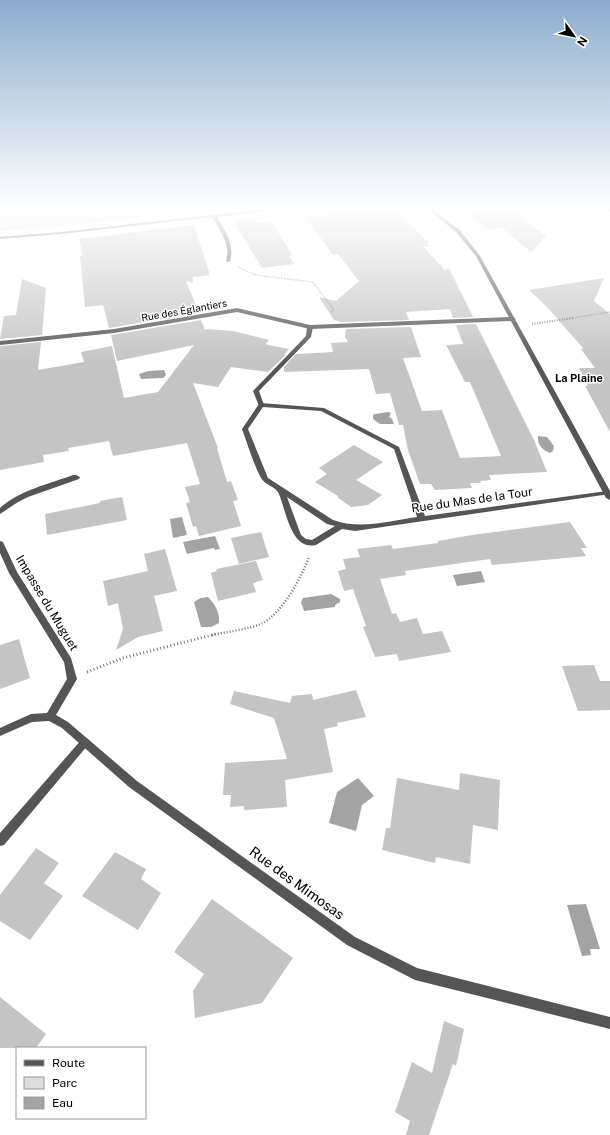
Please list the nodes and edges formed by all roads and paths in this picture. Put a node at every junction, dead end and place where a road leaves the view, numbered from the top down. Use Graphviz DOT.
graph roads {
  1 [pos="480,260"];
  2 [pos="228,261"];
  3 [pos="610,312"];
  4 [pos="513,319"];
  5 [pos="517,326"];
  6 [pos="310,327"];
  7 [pos="0,343"];
  8 [pos="261,405"];
  9 [pos="76,477"];
  10 [pos="280,489"];
  11 [pos="609,495"];
  12 [pos="0,512"];
  13 [pos="422,519"];
  14 [pos="341,526"];
  15 [pos="313,543"];
  16 [pos="0,544"];
  17 [pos="72,679"];
  18 [pos="50,717"];
  19 [pos="0,732"];
  20 [pos="85,742"];
  21 [pos="0,841"];
  22 [pos="610,1023"];
  1 -- 4 [label="street"];
  2 -- 6 [label="path"];
  3 -- 5 [label="path"];
  4 -- 5 [label="street"];
  4 -- 6 [label="street, Rue des Églantiers"];
  5 -- 11 [label="street"];
  6 -- 7 [label="street, Rue des Églantiers"];
  6 -- 8 [label="street"];
  8 -- 10 [label="street, Rue du Mas de la Tour"];
  8 -- 13 [label="street"];
  9 -- 12 [label="street"];
  10 -- 14 [label="street, Rue du Mas de la Tour"];
  10 -- 15 [label="street, Rue du Mas de la Tour"];
  11 -- 13 [label="street, Rue du Mas de la Tour"];
  13 -- 14 [label="street, Rue du Mas de la Tour"];
  14 -- 15 [label="street"];
  15 -- 17 [label="path"];
  16 -- 17 [label="street, Impasse du Muguet"];
  17 -- 18 [label="street"];
  18 -- 19 [label="street"];
  18 -- 20 [label="street, Rue des Mimosas"];
  20 -- 21 [label="street"];
  20 -- 22 [label="street, Rue des Mimosas"];
}
